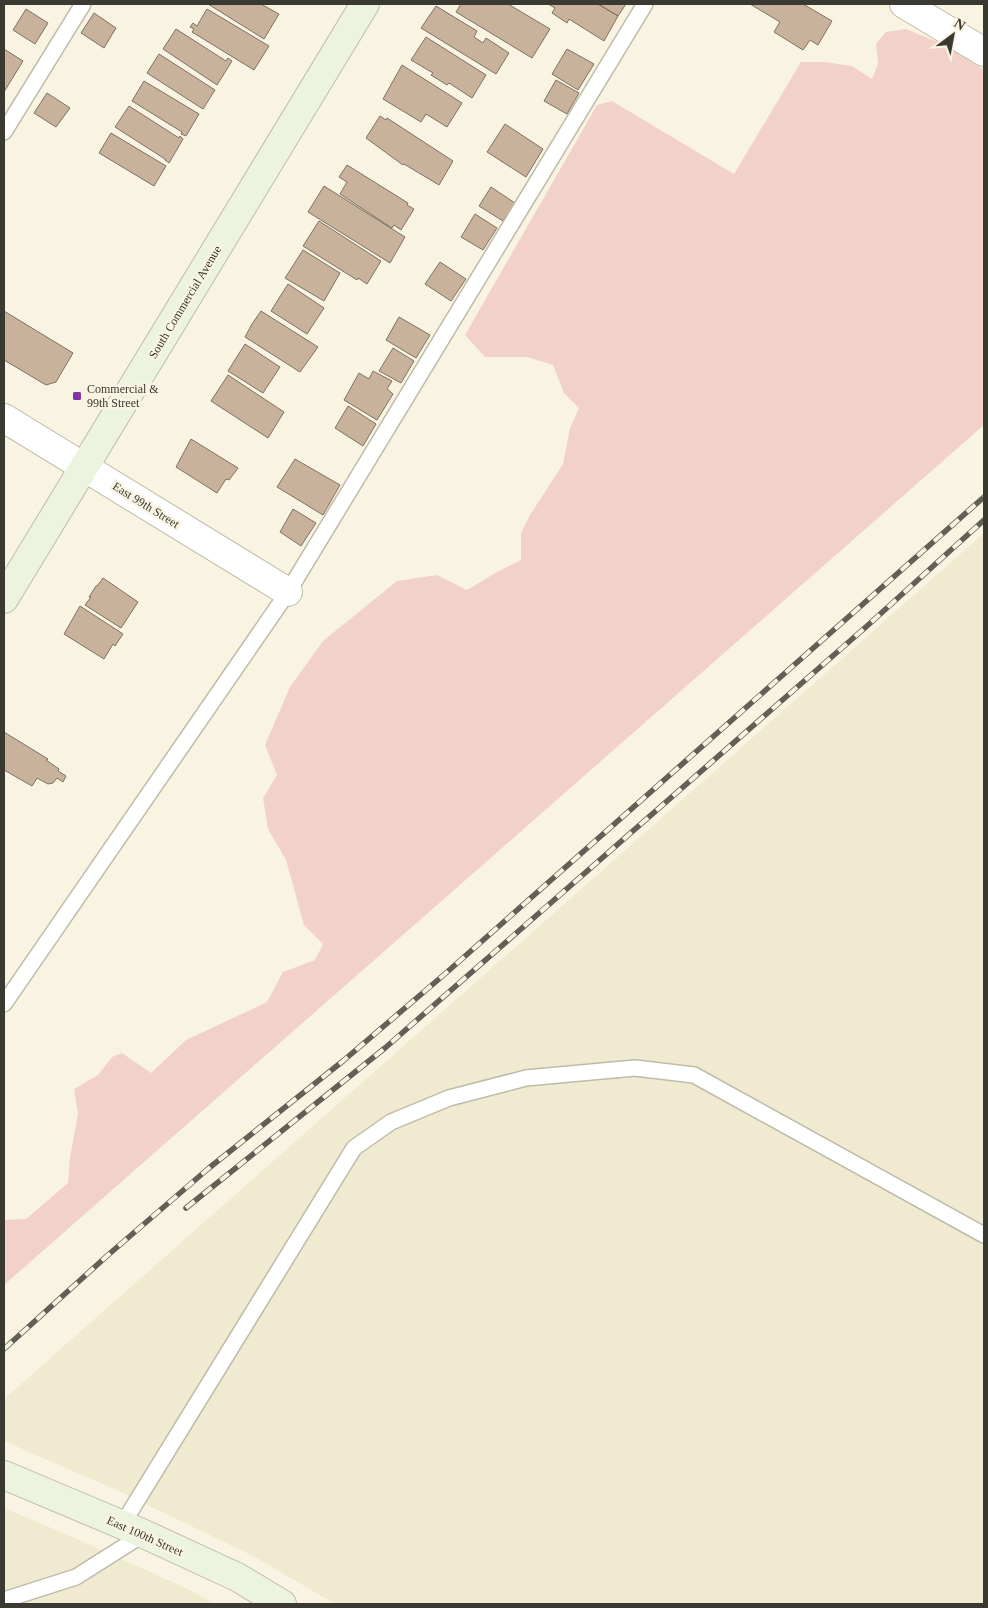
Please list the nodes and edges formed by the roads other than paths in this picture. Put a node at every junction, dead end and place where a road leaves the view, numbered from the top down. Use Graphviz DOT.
graph roads {
  1 [pos="83,4"];
  2 [pos="365,4"];
  3 [pos="644,4"];
  4 [pos="904,4"];
  5 [pos="984,52"];
  6 [pos="4,132"];
  7 [pos="4,418"];
  8 [pos="84,467"];
  9 [pos="288,592"];
  10 [pos="4,599"];
  11 [pos="4,1004"];
  12 [pos="984,1235"];
  13 [pos="4,1475"];
  14 [pos="133,1529"];
  15 [pos="4,1600"];
  16 [pos="282,1604"];
  1 -- 6 [label="lane"];
  2 -- 8 [label="main road, South Commercial Avenue"];
  3 -- 9 [label="lane"];
  4 -- 5 [label="street"];
  7 -- 8 [label="street, East 99th Street"];
  8 -- 9 [label="street, East 99th Street"];
  8 -- 10 [label="main road, South Commercial Avenue"];
  9 -- 11 [label="lane"];
  12 -- 14 [label="lane"];
  13 -- 14 [label="main road, East 100th Street"];
  14 -- 15 [label="lane"];
  14 -- 16 [label="main road, East 100th Street"];
}
